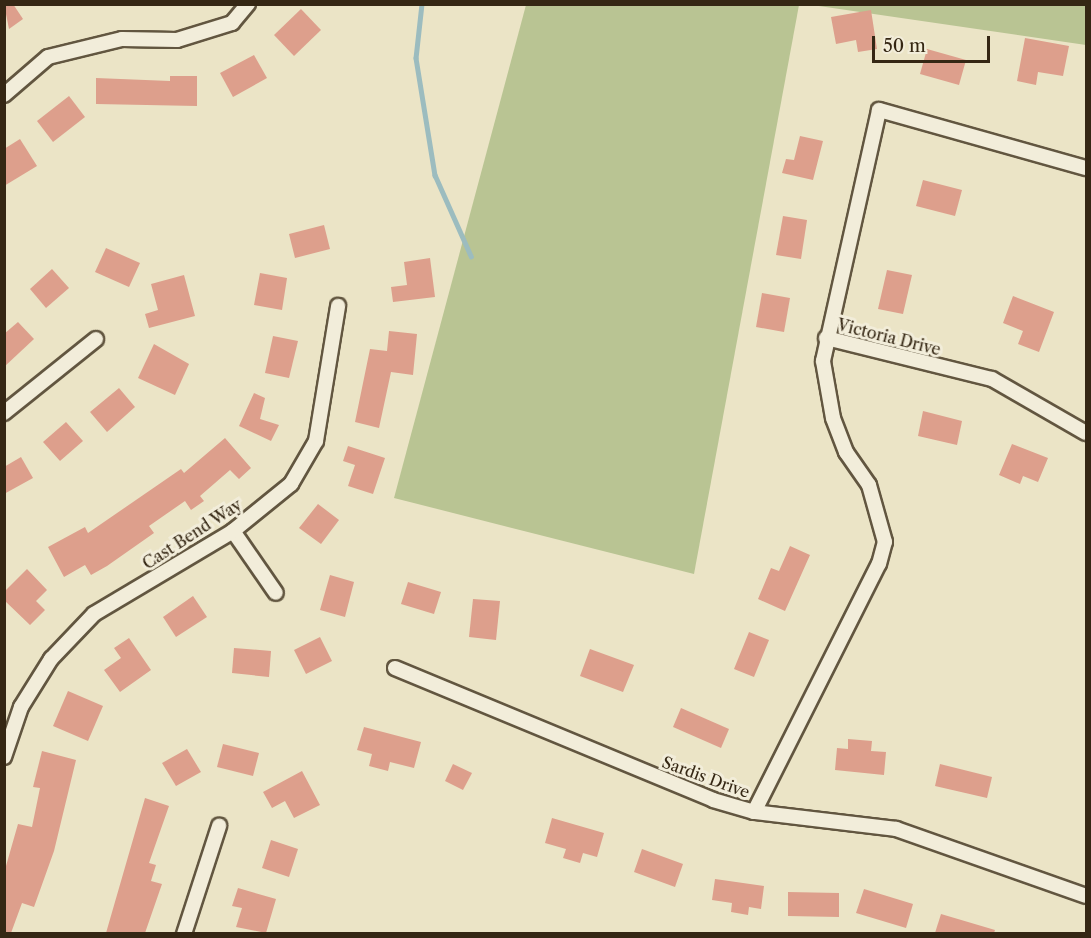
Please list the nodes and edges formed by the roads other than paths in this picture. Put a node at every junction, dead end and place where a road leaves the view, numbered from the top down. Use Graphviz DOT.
graph roads {
  1 [pos="248,4"];
  2 [pos="4,95"];
  3 [pos="1086,168"];
  4 [pos="338,306"];
  5 [pos="826,338"];
  6 [pos="96,339"];
  7 [pos="4,413"];
  8 [pos="1086,433"];
  9 [pos="233,531"];
  10 [pos="276,593"];
  11 [pos="395,668"];
  12 [pos="4,757"];
  13 [pos="754,812"];
  14 [pos="219,826"];
  15 [pos="1086,896"];
  16 [pos="184,933"];
  1 -- 2 [label="street"];
  3 -- 5 [label="street"];
  4 -- 9 [label="street, Cast Bend Way"];
  5 -- 8 [label="street, Victoria Drive"];
  5 -- 13 [label="street, Victoria Drive"];
  6 -- 7 [label="street"];
  9 -- 10 [label="street"];
  9 -- 12 [label="street, Cast Bend Way"];
  11 -- 13 [label="street, Sardis Drive"];
  13 -- 15 [label="street, Sardis Drive"];
  14 -- 16 [label="street"];
}
